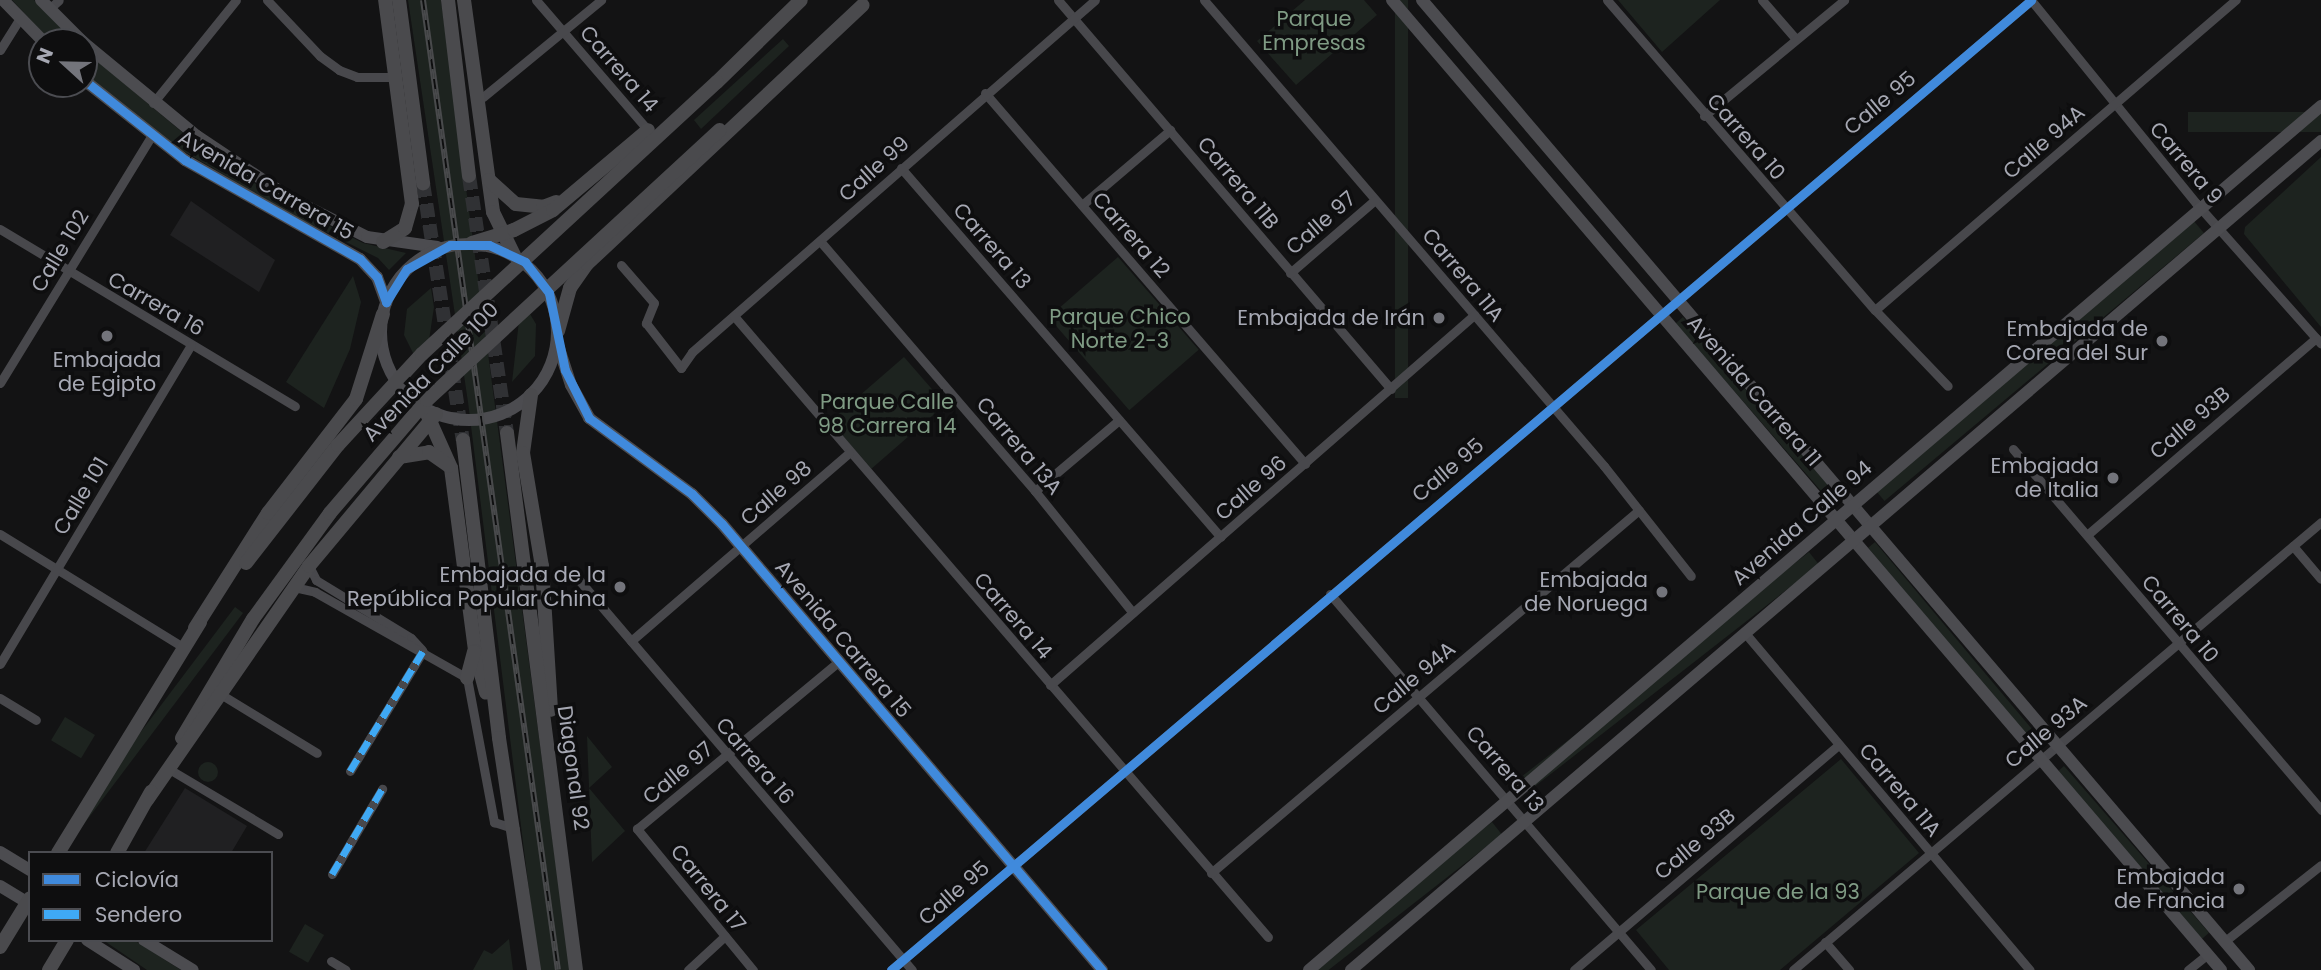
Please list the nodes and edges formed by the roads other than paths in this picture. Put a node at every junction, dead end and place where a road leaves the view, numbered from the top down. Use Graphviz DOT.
graph roads {
  1 [pos="3,0"];
  2 [pos="236,0"];
  3 [pos="267,0"];
  4 [pos="385,0"];
  5 [pos="399,0"];
  6 [pos="448,0"];
  7 [pos="464,0"];
  8 [pos="536,0"];
  9 [pos="601,0"];
  10 [pos="802,0"];
  11 [pos="1058,0"];
  12 [pos="1095,0"];
  13 [pos="1204,0"];
  14 [pos="1392,0"];
  15 [pos="1422,0"];
  16 [pos="1606,0"];
  17 [pos="1762,0"];
  18 [pos="1844,0"];
  19 [pos="2031,0"];
  20 [pos="2236,0"];
  21 [pos="50,3"];
  22 [pos="866,3"];
  23 [pos="20,18"];
  24 [pos="1074,18"];
  25 [pos="30,28"];
  26 [pos="72,28"];
  27 [pos="563,32"];
  28 [pos="1795,38"];
  29 [pos="0,50"];
  30 [pos="98,54"];
  31 [pos="395,77"];
  32 [pos="98,92"];
  33 [pos="985,93"];
  34 [pos="483,97"];
  35 [pos="153,103"];
  36 [pos="2114,105"];
  37 [pos="2321,106"];
  38 [pos="1704,116"];
  39 [pos="648,130"];
  40 [pos="1170,130"];
  41 [pos="151,137"];
  42 [pos="2321,141"];
  43 [pos="901,168"];
  44 [pos="469,176"];
  45 [pos="488,178"];
  46 [pos="423,183"];
  47 [pos="567,198"];
  48 [pos="1375,200"];
  49 [pos="1082,205"];
  50 [pos="1785,207"];
  51 [pos="2200,207"];
  52 [pos="0,229"];
  53 [pos="2219,229"];
  54 [pos="502,234"];
  55 [pos="820,241"];
  56 [pos="383,242"];
  57 [pos="472,243"];
  58 [pos="442,248"];
  59 [pos="514,255"];
  60 [pos="621,265"];
  61 [pos="68,272"];
  62 [pos="1290,273"];
  63 [pos="1678,298"];
  64 [pos="385,308"];
  65 [pos="1875,310"];
  66 [pos="1661,312"];
  67 [pos="734,316"];
  68 [pos="1474,316"];
  69 [pos="557,336"];
  70 [pos="2319,341"];
  71 [pos="191,345"];
  72 [pos="0,382"];
  73 [pos="1948,386"];
  74 [pos="1391,389"];
  75 [pos="531,395"];
  76 [pos="295,406"];
  77 [pos="1550,407"];
  78 [pos="429,413"];
  79 [pos="1119,420"];
  80 [pos="507,433"];
  81 [pos="463,440"];
  82 [pos="2013,449"];
  83 [pos="849,453"];
  84 [pos="1305,464"];
  85 [pos="390,465"];
  86 [pos="451,468"];
  87 [pos="1035,491"];
  88 [pos="1854,504"];
  89 [pos="1639,510"];
  90 [pos="1838,518"];
  91 [pos="2321,522"];
  92 [pos="1872,525"];
  93 [pos="0,534"];
  94 [pos="2087,535"];
  95 [pos="1222,537"];
  96 [pos="1855,538"];
  97 [pos="741,546"];
  98 [pos="2293,546"];
  99 [pos="309,566"];
  100 [pos="57,569"];
  101 [pos="573,573"];
  102 [pos="1691,576"];
  103 [pos="2321,579"];
  104 [pos="294,587"];
  105 [pos="1330,594"];
  106 [pos="1133,614"];
  107 [pos="195,628"];
  108 [pos="1745,633"];
  109 [pos="631,641"];
  110 [pos="2179,644"];
  111 [pos="183,648"];
  112 [pos="423,651"];
  113 [pos="475,651"];
  114 [pos="838,662"];
  115 [pos="0,664"];
  116 [pos="467,678"];
  117 [pos="1049,685"];
  118 [pos="222,695"];
  119 [pos="1419,696"];
  120 [pos="0,698"];
  121 [pos="36,720"];
  122 [pos="499,738"];
  123 [pos="1838,744"];
  124 [pos="2058,745"];
  125 [pos="317,753"];
  126 [pos="727,755"];
  127 [pos="552,760"];
  128 [pos="2039,760"];
  129 [pos="169,769"];
  130 [pos="350,771"];
  131 [pos="1126,774"];
  132 [pos="382,789"];
  133 [pos="1508,799"];
  134 [pos="146,800"];
  135 [pos="2321,810"];
  136 [pos="1526,821"];
  137 [pos="515,829"];
  138 [pos="637,829"];
  139 [pos="278,834"];
  140 [pos="59,851"];
  141 [pos="118,851"];
  142 [pos="0,852"];
  143 [pos="1930,852"];
  144 [pos="2321,865"];
  145 [pos="1013,866"];
  146 [pos="28,869"];
  147 [pos="1211,873"];
  148 [pos="332,874"];
  149 [pos="0,886"];
  150 [pos="28,900"];
  151 [pos="28,903"];
  152 [pos="1619,930"];
  153 [pos="725,936"];
  154 [pos="1268,937"];
  155 [pos="2225,941"];
  156 [pos="66,942"];
  157 [pos="90,942"];
  158 [pos="147,942"];
  159 [pos="1825,942"];
  160 [pos="0,947"];
  161 [pos="2208,954"];
  162 [pos="904,960"];
  163 [pos="331,961"];
  164 [pos="49,970"];
  165 [pos="134,970"];
  166 [pos="192,970"];
  167 [pos="346,970"];
  168 [pos="534,970"];
  169 [pos="576,970"];
  170 [pos="688,970"];
  171 [pos="753,970"];
  172 [pos="891,970"];
  173 [pos="912,970"];
  174 [pos="1102,970"];
  175 [pos="1308,970"];
  176 [pos="1351,970"];
  177 [pos="1574,970"];
  178 [pos="1651,970"];
  179 [pos="1793,970"];
  180 [pos="1849,970"];
  181 [pos="2030,970"];
  182 [pos="2188,970"];
  183 [pos="2221,970"];
  184 [pos="2249,970"];
  1 -- 23 [label="main road"];
  2 -- 35 [label="street"];
  3 -- 31 [label="street"];
  4 -- 31 [label="main road"];
  5 -- 46 [label="main road"];
  6 -- 44 [label="main road"];
  7 -- 45 [label="main road"];
  8 -- 27 [label="street, Carrera 14"];
  9 -- 27 [label="street"];
  10 -- 107 [label="main road, Avenida Calle 100, bridge"];
  11 -- 24 [label="street, Carrera 11B"];
  12 -- 24 [label="street, Calle 99"];
  13 -- 48 [label="street, Carrera 11A"];
  14 -- 66 [label="main road, Avenida Carrera 11"];
  15 -- 63 [label="main road, Avenida Carrera 11"];
  16 -- 38 [label="street, Carrera 10"];
  17 -- 28 [label="street"];
  18 -- 28 [label="street"];
  19 -- 36 [label="street, Carrera 9"];
  19 -- 50 [label="street, Calle 95"];
  20 -- 36 [label="street, Calle 94A"];
  21 -- 26 [label="main road, Avenida Carrera 15"];
  22 -- 69 [label="main road"];
  22 -- 134 [label="main road, Avenida Calle 100, bridge"];
  23 -- 25 [label="main road"];
  23 -- 29 [label="street"];
  24 -- 33 [label="street, Calle 99"];
  24 -- 40 [label="street, Carrera 11B"];
  27 -- 34 [label="street"];
  27 -- 39 [label="street, Carrera 14"];
  28 -- 38 [label="street"];
  30 -- 35 [label="main road, Avenida Carrera 15"];
  31 -- 56 [label="main road"];
  32 -- 41 [label="main road, Avenida Carrera 15"];
  33 -- 43 [label="street, Calle 99"];
  33 -- 49 [label="street, Carrera 12"];
  35 -- 56 [label="main road, Avenida Carrera 15"];
  36 -- 51 [label="street, Carrera 9"];
  36 -- 65 [label="street, Calle 94A"];
  37 -- 51 [label="main road, Avenida Calle 94"];
  38 -- 50 [label="street, Carrera 10"];
  39 -- 47 [label="main road"];
  40 -- 49 [label="street"];
  40 -- 62 [label="street, Carrera 11B"];
  41 -- 61 [label="street, Calle 102"];
  41 -- 64 [label="main road, Avenida Carrera 15"];
  42 -- 53 [label="main road"];
  43 -- 55 [label="street, Calle 99"];
  43 -- 79 [label="street, Carrera 13"];
  45 -- 47 [label="main road"];
  45 -- 54 [label="main road"];
  47 -- 54 [label="main road"];
  48 -- 62 [label="street, Calle 97"];
  48 -- 68 [label="street, Carrera 11A"];
  49 -- 84 [label="street, Carrera 12"];
  50 -- 63 [label="street, Calle 95"];
  50 -- 65 [label="street, Carrera 10"];
  51 -- 53 [label="street, Carrera 9"];
  51 -- 88 [label="main road, Avenida Calle 94"];
  52 -- 61 [label="street, Carrera 16"];
  53 -- 70 [label="street, Carrera 9"];
  53 -- 92 [label="main road"];
  54 -- 57 [label="main road"];
  54 -- 59 [label="main road"];
  55 -- 67 [label="street, Calle 99"];
  55 -- 87 [label="street, Carrera 13A"];
  56 -- 58 [label="main road, Avenida Carrera 15"];
  57 -- 58 [label="main road"];
  57 -- 59 [label="main road"];
  58 -- 64 [label="main road"];
  59 -- 69 [label="main road"];
  60 -- 67 [label="street, Calle 99"];
  61 -- 71 [label="street, Carrera 16"];
  61 -- 72 [label="street, Calle 102"];
  62 -- 74 [label="street, Carrera 11B"];
  63 -- 66 [label="street, Calle 95"];
  63 -- 88 [label="main road, Avenida Carrera 11"];
  64 -- 78 [label="main road"];
  64 -- 107 [label="main road"];
  65 -- 73 [label="street, Carrera 10"];
  66 -- 77 [label="street, Calle 95"];
  66 -- 90 [label="main road, Avenida Carrera 11"];
  67 -- 83 [label="street, Carrera 14"];
  68 -- 74 [label="street, Calle 96"];
  68 -- 77 [label="street, Carrera 11A"];
  69 -- 75 [label="main road"];
  69 -- 97 [label="main road, Avenida Carrera 15"];
  70 -- 94 [label="street, Calle 93B"];
  71 -- 76 [label="street, Carrera 16"];
  71 -- 100 [label="street, Calle 101"];
  74 -- 84 [label="street, Calle 96"];
  75 -- 78 [label="main road"];
  75 -- 127 [label="main road"];
  77 -- 89 [label="street, Carrera 11A"];
  77 -- 105 [label="street, Calle 95"];
  78 -- 85 [label="main road"];
  78 -- 86 [label="main road"];
  79 -- 87 [label="street"];
  79 -- 95 [label="street, Carrera 13"];
  80 -- 127 [label="main road, Diagonal 92"];
  81 -- 122 [label="main road"];
  82 -- 94 [label="street, Carrera 10"];
  83 -- 97 [label="street, Calle 98"];
  83 -- 117 [label="street, Carrera 14"];
  84 -- 95 [label="street, Calle 96"];
  85 -- 86 [label="main road"];
  85 -- 99 [label="main road"];
  86 -- 113 [label="main road"];
  87 -- 106 [label="street, Carrera 13A"];
  88 -- 90 [label="main road, Avenida Calle 94"];
  88 -- 92 [label="main road, Avenida Carrera 11"];
  89 -- 102 [label="street, Carrera 11A"];
  89 -- 119 [label="street, Calle 94A"];
  90 -- 96 [label="main road, Avenida Carrera 11"];
  90 -- 133 [label="main road, Avenida Calle 94"];
  91 -- 98 [label="street, Calle 93A"];
  92 -- 96 [label="main road"];
  92 -- 124 [label="main road, Avenida Carrera 11"];
  93 -- 100 [label="street"];
  94 -- 110 [label="street, Carrera 10"];
  95 -- 106 [label="street, Calle 96"];
  96 -- 108 [label="main road"];
  96 -- 128 [label="main road, Avenida Carrera 11"];
  97 -- 109 [label="street, Calle 98"];
  97 -- 114 [label="main road, Avenida Carrera 15"];
  98 -- 103 [label="street"];
  98 -- 110 [label="street, Calle 93A"];
  99 -- 104 [label="main road"];
  99 -- 112 [label="street"];
  100 -- 111 [label="street"];
  100 -- 115 [label="street, Calle 101"];
  101 -- 109 [label="street, Carrera 16"];
  104 -- 112 [label="street"];
  104 -- 118 [label="main road"];
  105 -- 119 [label="street, Carrera 13"];
  105 -- 131 [label="street, Calle 95"];
  106 -- 117 [label="street, Calle 96"];
  107 -- 111 [label="main road, Avenida Calle 100"];
  108 -- 123 [label="street, Carrera 11A"];
  108 -- 136 [label="main road"];
  109 -- 126 [label="street, Carrera 16"];
  110 -- 124 [label="street, Calle 93A"];
  110 -- 135 [label="street, Carrera 10"];
  111 -- 140 [label="main road, Avenida Calle 100"];
  112 -- 116 [label="street"];
  112 -- 130 [label="street"];
  113 -- 116 [label="main road"];
  113 -- 122 [label="main road"];
  114 -- 126 [label="street, Calle 97"];
  114 -- 145 [label="main road, Avenida Carrera 15"];
  116 -- 137 [label="street"];
  117 -- 131 [label="street, Carrera 14"];
  118 -- 125 [label="street"];
  118 -- 129 [label="main road"];
  119 -- 133 [label="street, Carrera 13"];
  119 -- 147 [label="street, Calle 94A"];
  120 -- 121 [label="street"];
  122 -- 137 [label="main road"];
  123 -- 143 [label="street, Carrera 11A"];
  123 -- 152 [label="street, Calle 93B"];
  124 -- 128 [label="street, Calle 93A"];
  124 -- 155 [label="main road, Avenida Carrera 11"];
  126 -- 138 [label="street, Calle 97"];
  126 -- 162 [label="street, Carrera 16"];
  127 -- 169 [label="main road, Diagonal 92"];
  128 -- 143 [label="street, Calle 93A"];
  128 -- 161 [label="main road, Avenida Carrera 11"];
  129 -- 134 [label="main road"];
  129 -- 139 [label="street"];
  131 -- 145 [label="street, Calle 95"];
  131 -- 147 [label="street, Carrera 14"];
  132 -- 148 [label="street"];
  133 -- 136 [label="street, Carrera 13"];
  133 -- 175 [label="main road, Avenida Calle 94"];
  134 -- 141 [label="main road, Avenida Calle 100"];
  136 -- 152 [label="street, Carrera 13"];
  136 -- 176 [label="main road"];
  137 -- 168 [label="main road"];
  138 -- 153 [label="street, Carrera 17"];
  142 -- 146 [label="main road"];
  143 -- 159 [label="street, Calle 93A"];
  143 -- 181 [label="street, Carrera 11A"];
  144 -- 155 [label="street"];
  145 -- 162 [label="street, Calle 95"];
  145 -- 174 [label="main road, Avenida Carrera 15"];
  147 -- 154 [label="street, Carrera 14"];
  149 -- 150 [label="main road"];
  151 -- 160 [label="main road"];
  152 -- 177 [label="street, Calle 93B"];
  152 -- 178 [label="street, Carrera 13"];
  153 -- 170 [label="street"];
  153 -- 171 [label="street, Carrera 17"];
  155 -- 184 [label="main road, Avenida Carrera 11"];
  156 -- 164 [label="main road"];
  157 -- 165 [label="main road"];
  158 -- 166 [label="main road"];
  159 -- 179 [label="street, Calle 93A"];
  159 -- 180 [label="street"];
  161 -- 182 [label="street"];
  161 -- 183 [label="main road, Avenida Carrera 11"];
  162 -- 172 [label="street, Calle 95"];
  162 -- 173 [label="street, Carrera 16"];
  163 -- 167 [label="street"];
}
